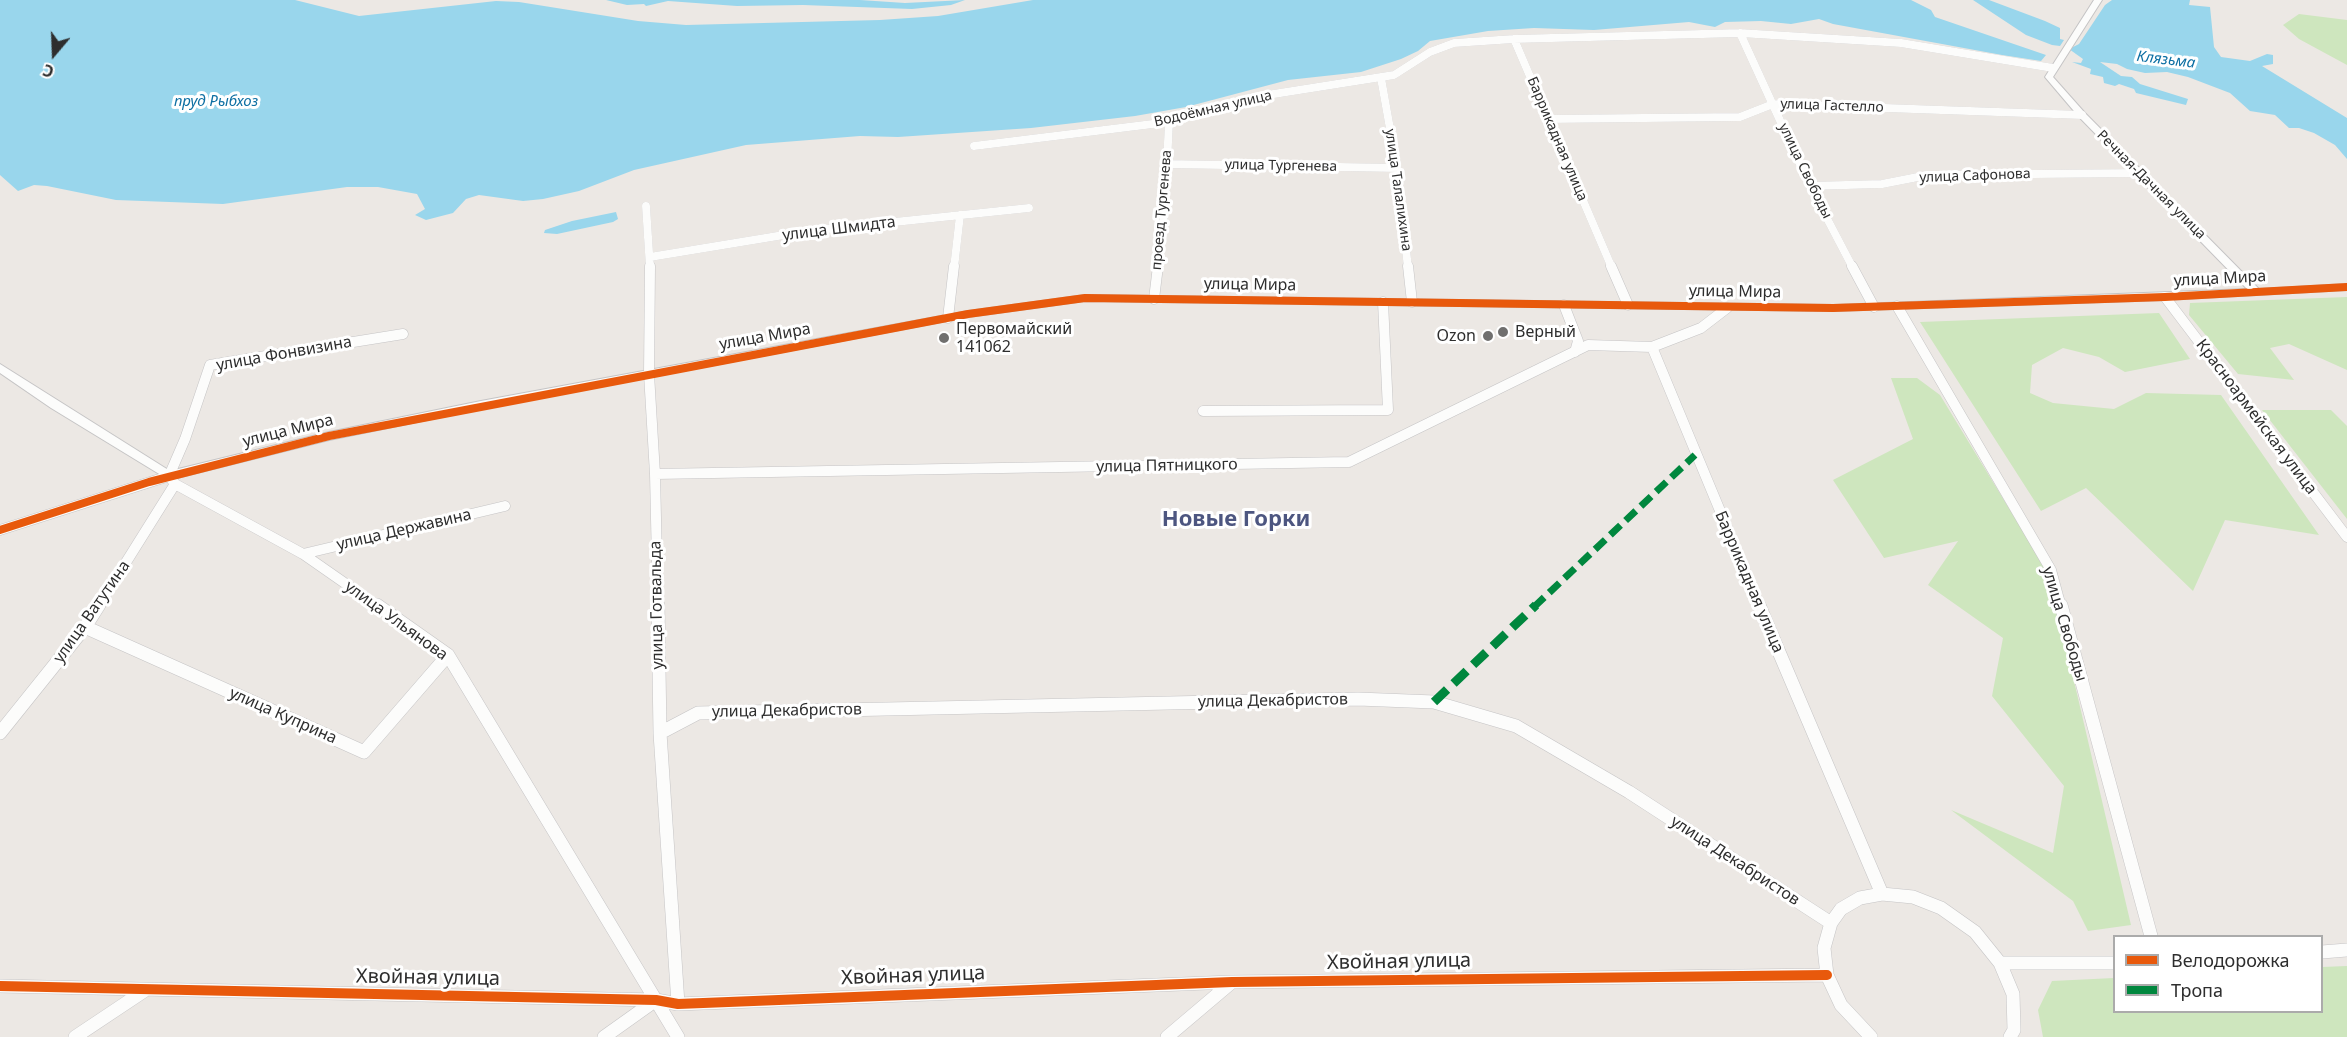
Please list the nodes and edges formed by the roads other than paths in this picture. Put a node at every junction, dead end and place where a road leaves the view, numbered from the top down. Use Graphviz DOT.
graph roads {
  1 [pos="2098,0"];
  2 [pos="1740,33"];
  3 [pos="1514,39"];
  4 [pos="2051,73"];
  5 [pos="1380,78"];
  6 [pos="1773,104"];
  7 [pos="2082,115"];
  8 [pos="1548,119"];
  9 [pos="1169,122"];
  10 [pos="974,146"];
  11 [pos="1166,164"];
  12 [pos="1397,168"];
  13 [pos="2141,173"];
  14 [pos="1810,186"];
  15 [pos="646,206"];
  16 [pos="1029,208"];
  17 [pos="960,215"];
  18 [pos="650,257"];
  19 [pos="2347,287"];
  20 [pos="2255,291"];
  21 [pos="2165,297"];
  22 [pos="1154,299"];
  23 [pos="1383,302"];
  24 [pos="1412,302"];
  25 [pos="1564,305"];
  26 [pos="1628,306"];
  27 [pos="1897,306"];
  28 [pos="1874,307"];
  29 [pos="1727,308"];
  30 [pos="948,318"];
  31 [pos="404,334"];
  32 [pos="1652,347"];
  33 [pos="1575,352"];
  34 [pos="0,368"];
  35 [pos="649,374"];
  36 [pos="1203,411"];
  37 [pos="655,474"];
  38 [pos="172,480"];
  39 [pos="505,506"];
  40 [pos="0,530"];
  41 [pos="2347,537"];
  42 [pos="303,554"];
  43 [pos="85,627"];
  44 [pos="448,655"];
  45 [pos="0,733"];
  46 [pos="660,733"];
  47 [pos="1882,894"];
  48 [pos="1831,923"];
  49 [pos="2151,935"];
  50 [pos="2347,950"];
  51 [pos="2323,952"];
  52 [pos="2000,963"];
  53 [pos="2113,963"];
  54 [pos="1827,975"];
  55 [pos="1232,982"];
  56 [pos="0,986"];
  57 [pos="145,991"];
  58 [pos="656,1000"];
  59 [pos="678,1004"];
  60 [pos="1864,1035"];
  61 [pos="75,1037"];
  62 [pos="604,1037"];
  63 [pos="678,1037"];
  64 [pos="1167,1037"];
  65 [pos="2010,1037"];
  1 -- 4 [label="street"];
  2 -- 3 [label="street, Водоёмная улица"];
  2 -- 4 [label="street, Водоёмная улица"];
  2 -- 6 [label="street, улица Свободы"];
  3 -- 5 [label="street, Водоёмная улица"];
  3 -- 8 [label="street, Баррикадная улица"];
  4 -- 7 [label="street, Речная-Дачная улица"];
  5 -- 9 [label="street, Водоёмная улица"];
  5 -- 12 [label="street, улица Талалихина"];
  6 -- 7 [label="street, улица Гастелло"];
  6 -- 8 [label="street, улица Гастелло"];
  6 -- 14 [label="street, улица Свободы"];
  7 -- 13 [label="street, Речная-Дачная улица"];
  8 -- 26 [label="street, Баррикадная улица"];
  9 -- 10 [label="street, Водоёмная улица"];
  9 -- 11 [label="street, проезд Тургенева"];
  11 -- 12 [label="street, улица Тургенева"];
  11 -- 22 [label="street, проезд Тургенева"];
  12 -- 24 [label="street, улица Талалихина"];
  13 -- 14 [label="street, улица Сафонова"];
  13 -- 20 [label="street, Речная-Дачная улица"];
  14 -- 28 [label="street, улица Свободы"];
  15 -- 18 [label="street, улица Готвальда"];
  16 -- 17 [label="street, улица Шмидта"];
  17 -- 18 [label="street, улица Шмидта"];
  17 -- 30 [label="street"];
  18 -- 35 [label="street, улица Готвальда"];
  19 -- 20 [label="street, улица Мира"];
  20 -- 21 [label="street, улица Мира"];
  21 -- 27 [label="street, улица Мира"];
  21 -- 41 [label="street, Красноармейская улица"];
  22 -- 23 [label="street, улица Мира"];
  22 -- 30 [label="street, улица Мира"];
  23 -- 24 [label="street, улица Мира"];
  23 -- 36 [label="street"];
  24 -- 25 [label="street, улица Мира"];
  25 -- 26 [label="street, улица Мира"];
  25 -- 33 [label="street"];
  26 -- 29 [label="street, улица Мира"];
  27 -- 28 [label="street, улица Мира"];
  27 -- 49 [label="street, улица Свободы"];
  28 -- 29 [label="street, улица Мира"];
  29 -- 32 [label="street"];
  30 -- 35 [label="street, улица Мира"];
  31 -- 38 [label="street, улица Фонвизина"];
  32 -- 33 [label="street, улица Пятницкого"];
  32 -- 47 [label="street, Баррикадная улица"];
  33 -- 37 [label="street, улица Пятницкого"];
  34 -- 38 [label="street, улица Ульянова"];
  35 -- 37 [label="street, улица Готвальда"];
  35 -- 38 [label="street, улица Мира"];
  37 -- 46 [label="street, улица Готвальда"];
  38 -- 40 [label="street"];
  38 -- 42 [label="street, улица Ульянова"];
  38 -- 43 [label="street, улица Ватутина"];
  39 -- 42 [label="street, улица Державина"];
  42 -- 44 [label="street, улица Ульянова"];
  43 -- 44 [label="street, улица Куприна"];
  43 -- 45 [label="street, улица Ватутина"];
  44 -- 58 [label="street, улица Ульянова"];
  46 -- 48 [label="street, улица Декабристов"];
  46 -- 59 [label="street, улица Готвальда"];
  47 -- 48 [label="street"];
  47 -- 52 [label="street"];
  48 -- 54 [label="street"];
  50 -- 51 [label="street"];
  52 -- 53 [label="street"];
  52 -- 65 [label="street"];
  54 -- 55 [label="street, Хвойная улица"];
  54 -- 60 [label="street"];
  55 -- 59 [label="street, Хвойная улица"];
  55 -- 64 [label="street"];
  56 -- 57 [label="street, Хвойная улица"];
  57 -- 58 [label="street, Хвойная улица"];
  57 -- 61 [label="street"];
  58 -- 59 [label="street, Хвойная улица"];
  58 -- 62 [label="street"];
  58 -- 63 [label="street, улица Ульянова"];
}
